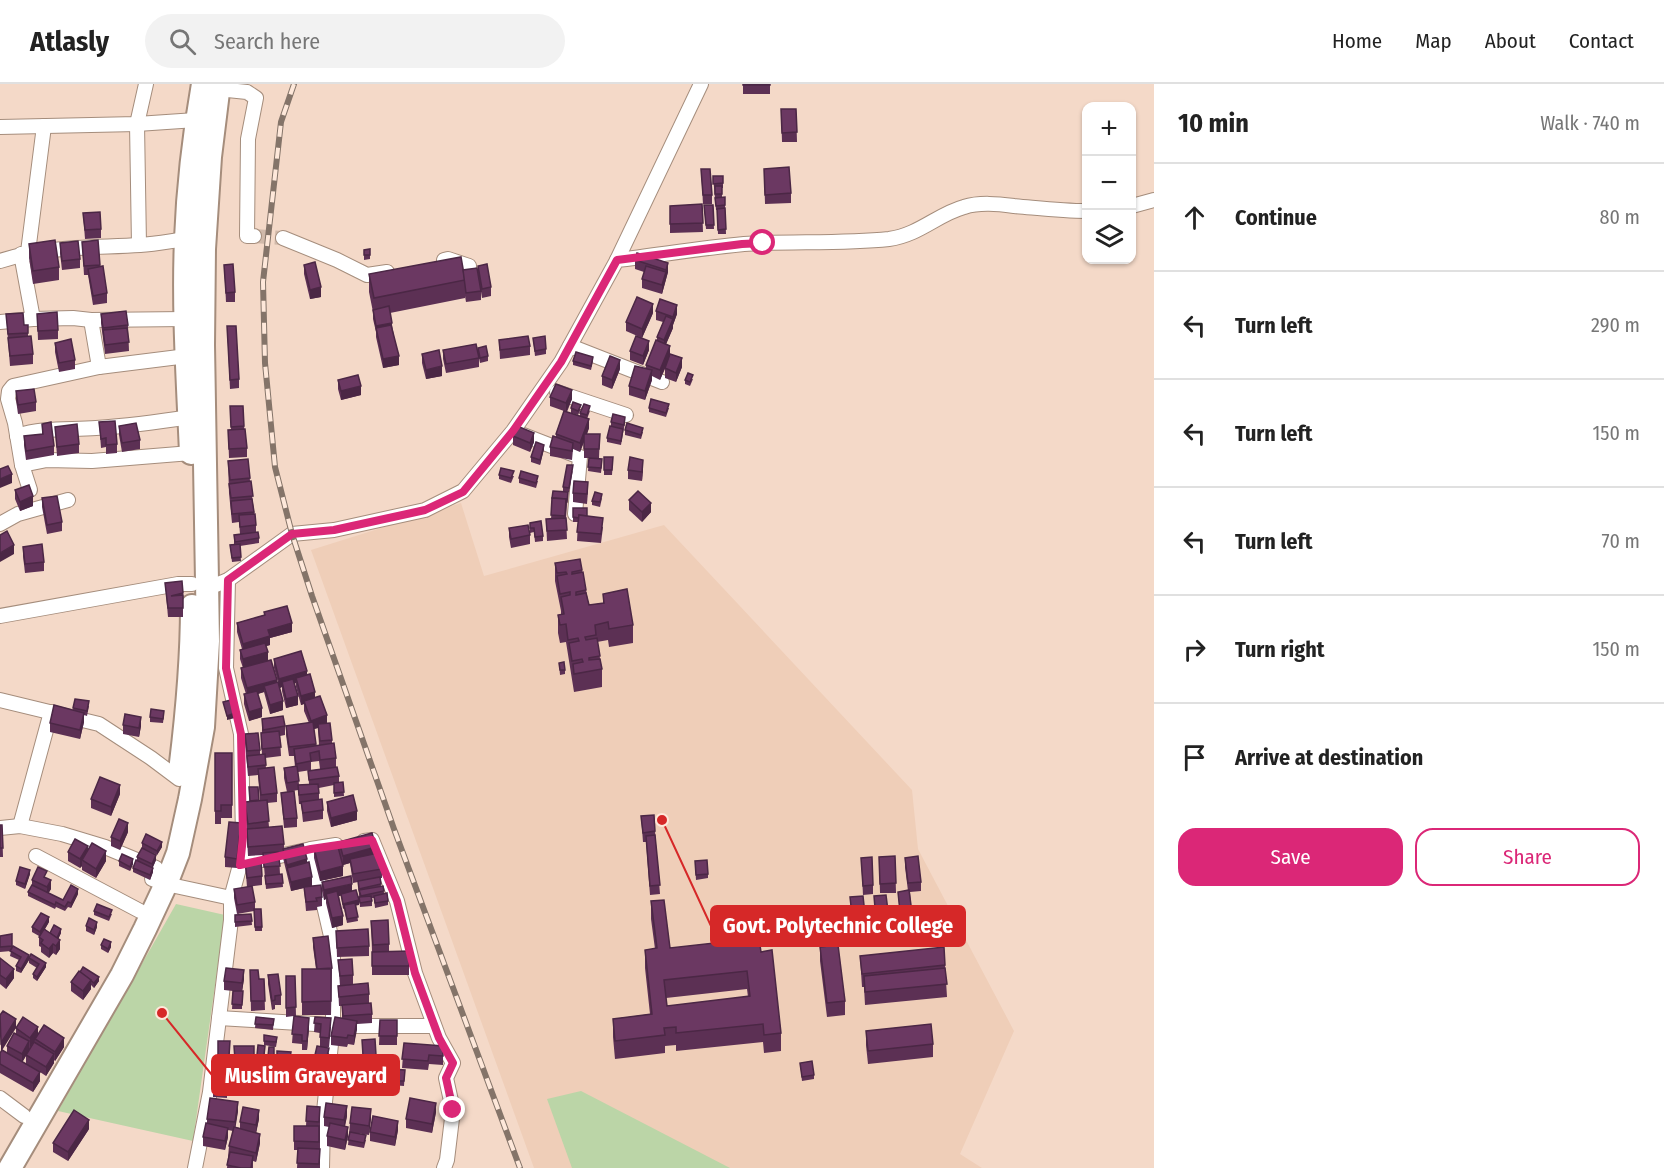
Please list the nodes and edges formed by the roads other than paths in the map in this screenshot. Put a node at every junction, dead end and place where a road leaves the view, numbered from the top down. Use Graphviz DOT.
graph roads {
  1 [pos="146,84"];
  2 [pos="701,84"];
  3 [pos="213,86"];
  4 [pos="196,120"];
  5 [pos="137,124"];
  6 [pos="44,126"];
  7 [pos="0,127"];
  8 [pos="1154,200"];
  9 [pos="1136,205"];
  10 [pos="1082,211"];
  11 [pos="254,236"];
  12 [pos="283,238"];
  13 [pos="186,239"];
  14 [pos="139,245"];
  15 [pos="24,253"];
  16 [pos="617,260"];
  17 [pos="0,261"];
  18 [pos="427,264"];
  19 [pos="469,266"];
  20 [pos="396,270"];
  21 [pos="33,319"];
  22 [pos="186,319"];
  23 [pos="91,320"];
  24 [pos="0,322"];
  25 [pos="570,346"];
  26 [pos="187,356"];
  27 [pos="99,367"];
  28 [pos="662,382"];
  29 [pos="543,388"];
  30 [pos="626,415"];
  31 [pos="190,417"];
  32 [pos="513,431"];
  33 [pos="17,436"];
  34 [pos="191,453"];
  35 [pos="22,465"];
  36 [pos="30,490"];
  37 [pos="68,500"];
  38 [pos="575,514"];
  39 [pos="0,524"];
  40 [pos="228,580"];
  41 [pos="199,587"];
  42 [pos="0,615"];
  43 [pos="0,700"];
  44 [pos="51,712"];
  45 [pos="179,779"];
  46 [pos="20,826"];
  47 [pos="0,828"];
  48 [pos="311,849"];
  49 [pos="36,856"];
  50 [pos="240,865"];
  51 [pos="158,877"];
  52 [pos="231,898"];
  53 [pos="140,911"];
  54 [pos="219,1018"];
  55 [pos="333,1025"];
  56 [pos="435,1026"];
  57 [pos="0,1098"];
  58 [pos="24,1116"];
  59 [pos="0,1157"];
  60 [pos="10,1168"];
  61 [pos="195,1168"];
  62 [pos="322,1168"];
  63 [pos="444,1168"];
  1 -- 5 [label="street"];
  2 -- 16 [label="street"];
  3 -- 4 [label="highway"];
  3 -- 11 [label="street"];
  3 -- 41 [label="highway"];
  4 -- 5 [label="street"];
  4 -- 13 [label="highway"];
  5 -- 6 [label="street"];
  5 -- 14 [label="street"];
  6 -- 7 [label="street"];
  6 -- 15 [label="street"];
  8 -- 9 [label="street"];
  10 -- 16 [label="street"];
  12 -- 20 [label="street"];
  13 -- 14 [label="street"];
  13 -- 22 [label="highway"];
  14 -- 15 [label="street"];
  15 -- 17 [label="street"];
  15 -- 21 [label="street"];
  16 -- 25 [label="street"];
  18 -- 19 [label="street"];
  21 -- 23 [label="street"];
  21 -- 24 [label="street"];
  22 -- 23 [label="street"];
  22 -- 26 [label="highway"];
  23 -- 27 [label="street"];
  25 -- 28 [label="street"];
  25 -- 29 [label="street"];
  26 -- 27 [label="street"];
  26 -- 31 [label="highway"];
  27 -- 33 [label="street"];
  29 -- 30 [label="street"];
  29 -- 32 [label="street"];
  31 -- 33 [label="street"];
  31 -- 34 [label="highway"];
  32 -- 38 [label="street"];
  32 -- 40 [label="street"];
  33 -- 35 [label="street"];
  34 -- 35 [label="street"];
  34 -- 41 [label="highway"];
  35 -- 36 [label="street"];
  37 -- 39 [label="street"];
  40 -- 41 [label="street"];
  40 -- 50 [label="street"];
  41 -- 42 [label="street"];
  41 -- 45 [label="highway"];
  41 -- 51 [label="highway"];
  43 -- 44 [label="street"];
  44 -- 45 [label="street"];
  44 -- 46 [label="street"];
  45 -- 51 [label="highway"];
  46 -- 47 [label="street"];
  46 -- 51 [label="street"];
  48 -- 50 [label="street"];
  48 -- 55 [label="street"];
  48 -- 56 [label="street"];
  49 -- 53 [label="street"];
  50 -- 52 [label="street"];
  51 -- 52 [label="street"];
  51 -- 53 [label="highway"];
  51 -- 60 [label="highway"];
  52 -- 54 [label="street"];
  53 -- 58 [label="highway"];
  54 -- 55 [label="street"];
  54 -- 61 [label="street"];
  55 -- 56 [label="street"];
  55 -- 62 [label="street"];
  56 -- 63 [label="street"];
  57 -- 58 [label="street"];
  58 -- 59 [label="highway"];
}
